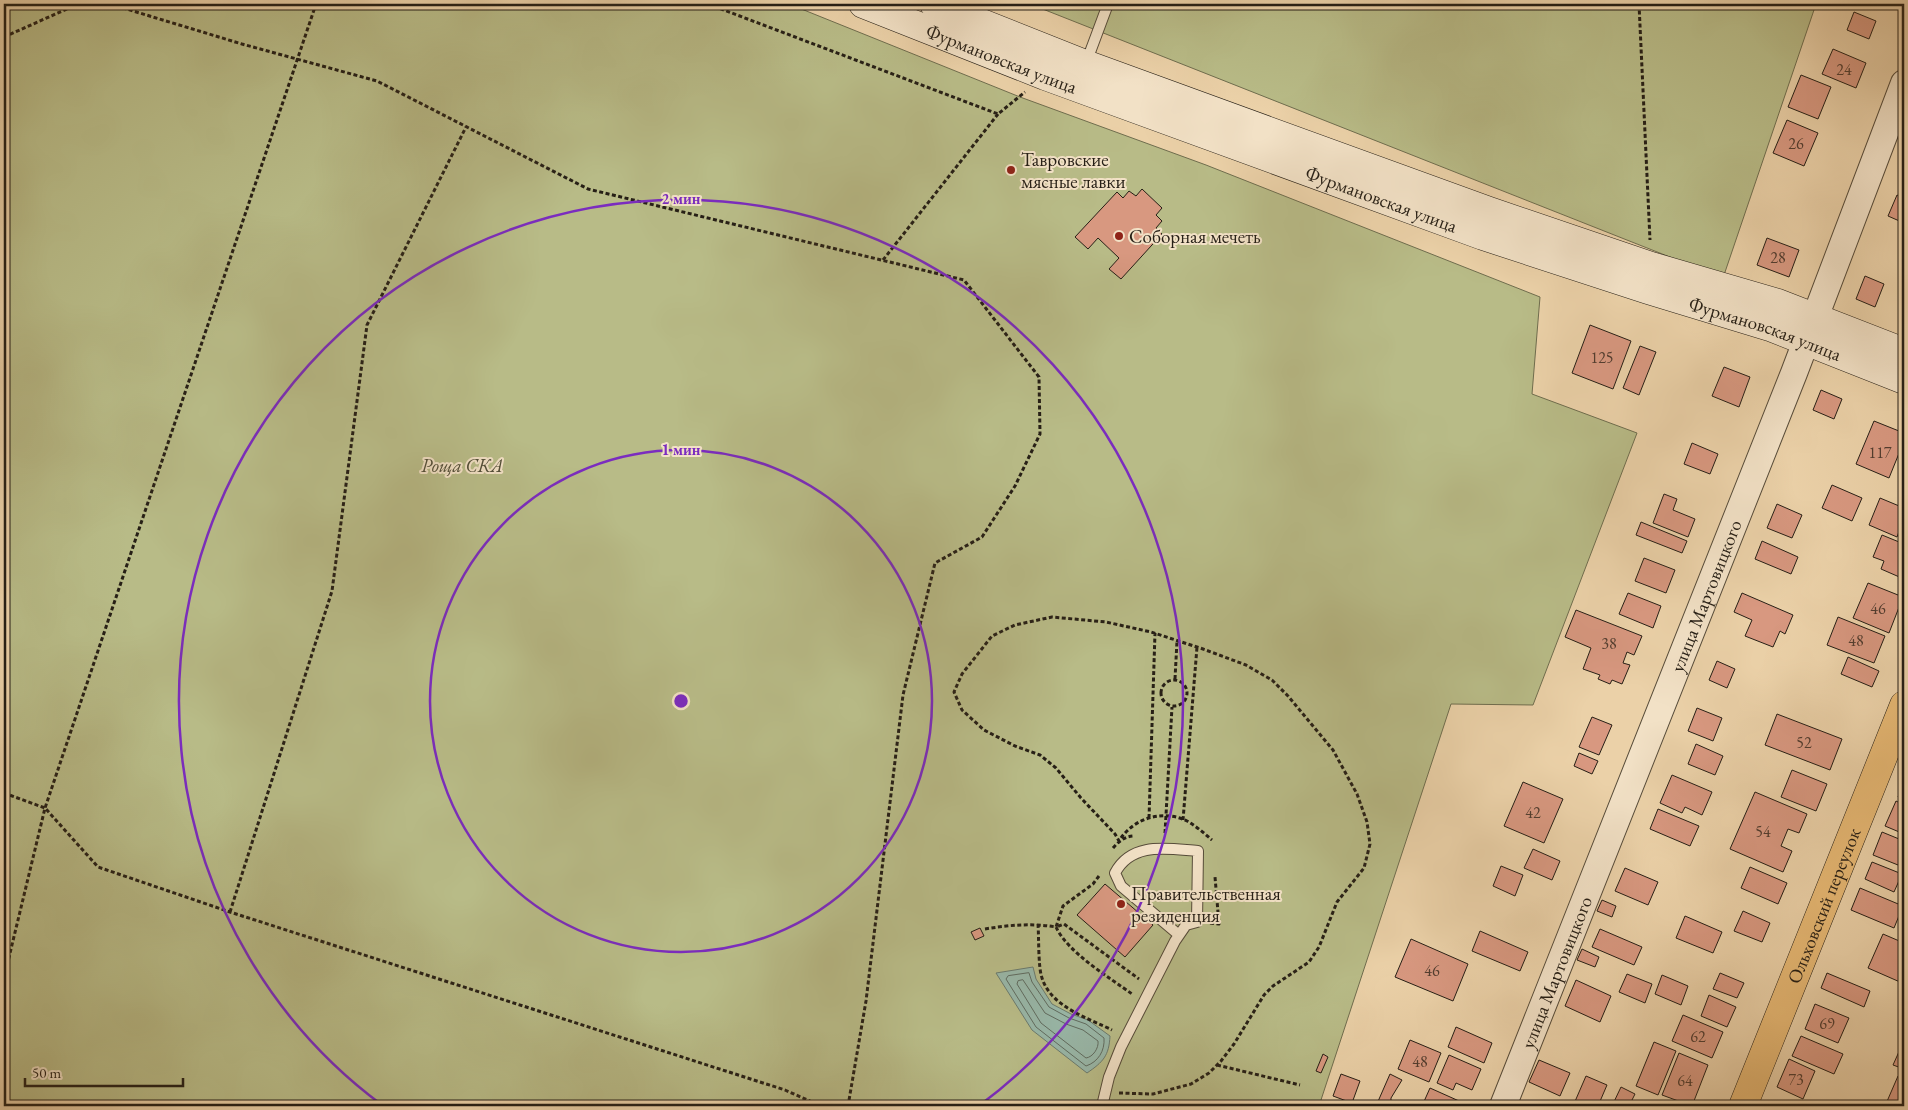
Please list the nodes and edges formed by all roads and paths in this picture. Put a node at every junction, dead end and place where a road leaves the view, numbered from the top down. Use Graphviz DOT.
graph roads {
  1 [pos="78,4"];
  2 [pos="110,4"];
  3 [pos="316,4"];
  4 [pos="708,4"];
  5 [pos="862,4"];
  6 [pos="934,4"];
  7 [pos="1108,4"];
  8 [pos="1640,4"];
  9 [pos="4,37"];
  10 [pos="296,59"];
  11 [pos="1085,64"];
  12 [pos="1045,76"];
  13 [pos="1904,83"];
  14 [pos="998,114"];
  15 [pos="466,127"];
  16 [pos="883,260"];
  17 [pos="1651,266"];
  18 [pos="1810,331"];
  19 [pos="1904,352"];
  20 [pos="1904,380"];
  21 [pos="1155,633"];
  22 [pos="1177,640"];
  23 [pos="1197,647"];
  24 [pos="1175,679"];
  25 [pos="1153,690"];
  26 [pos="1161,692"];
  27 [pos="1187,697"];
  28 [pos="1192,698"];
  29 [pos="1904,705"];
  30 [pos="1172,707"];
  31 [pos="4,793"];
  32 [pos="45,808"];
  33 [pos="1166,816"];
  34 [pos="1149,818"];
  35 [pos="1183,820"];
  36 [pos="1165,836"];
  37 [pos="1212,841"];
  38 [pos="230,912"];
  39 [pos="1038,924"];
  40 [pos="985,929"];
  41 [pos="1179,935"];
  42 [pos="4,978"];
  43 [pos="1144,1002"];
  44 [pos="1126,1037"];
  45 [pos="1217,1065"];
  46 [pos="1300,1086"];
  47 [pos="1105,1091"];
  48 [pos="820,1106"];
  49 [pos="848,1106"];
  50 [pos="1102,1106"];
  51 [pos="1502,1106"];
  52 [pos="1743,1106"];
  1 -- 9 [label="path"];
  2 -- 10 [label="path"];
  3 -- 10 [label="path"];
  4 -- 14 [label="path"];
  5 -- 12 [label="main road, Фурмановская улица"];
  6 -- 11 [label="main road, Фурмановская улица"];
  7 -- 11 [label="lane"];
  8 -- 17 [label="path"];
  10 -- 15 [label="path"];
  10 -- 32 [label="path"];
  11 -- 17 [label="main road, Фурмановская улица"];
  12 -- 14 [label="path"];
  12 -- 18 [label="main road, Фурмановская улица"];
  13 -- 18 [label="street, улица Мартовицкого"];
  14 -- 16 [label="path"];
  15 -- 16 [label="path"];
  15 -- 38 [label="path"];
  16 -- 49 [label="path"];
  17 -- 18 [label="main road, Фурмановская улица"];
  18 -- 19 [label="main road, Фурмановская улица"];
  18 -- 20 [label="main road, Фурмановская улица"];
  18 -- 51 [label="street, улица Мартовицкого"];
  21 -- 22 [label="path"];
  21 -- 25 [label="path"];
  21 -- 34 [label="path"];
  22 -- 23 [label="path"];
  22 -- 24 [label="path"];
  23 -- 28 [label="path"];
  23 -- 45 [label="path"];
  24 -- 26 [label="path"];
  24 -- 27 [label="path"];
  25 -- 26 [label="path"];
  25 -- 34 [label="path"];
  26 -- 30 [label="path"];
  27 -- 28 [label="path"];
  27 -- 30 [label="path"];
  28 -- 35 [label="path"];
  29 -- 52 [label="main road, Ольховский переулок"];
  30 -- 33 [label="path"];
  31 -- 32 [label="path"];
  32 -- 38 [label="path"];
  32 -- 42 [label="path"];
  33 -- 34 [label="path"];
  33 -- 35 [label="path"];
  33 -- 36 [label="path"];
  35 -- 37 [label="path"];
  38 -- 48 [label="path"];
  39 -- 40 [label="path"];
  39 -- 43 [label="path"];
  39 -- 44 [label="path"];
  41 -- 41 [label="lane"];
  41 -- 43 [label="lane"];
  43 -- 44 [label="lane"];
  44 -- 47 [label="lane"];
  45 -- 46 [label="path"];
  45 -- 47 [label="path"];
  47 -- 50 [label="lane"];
}
